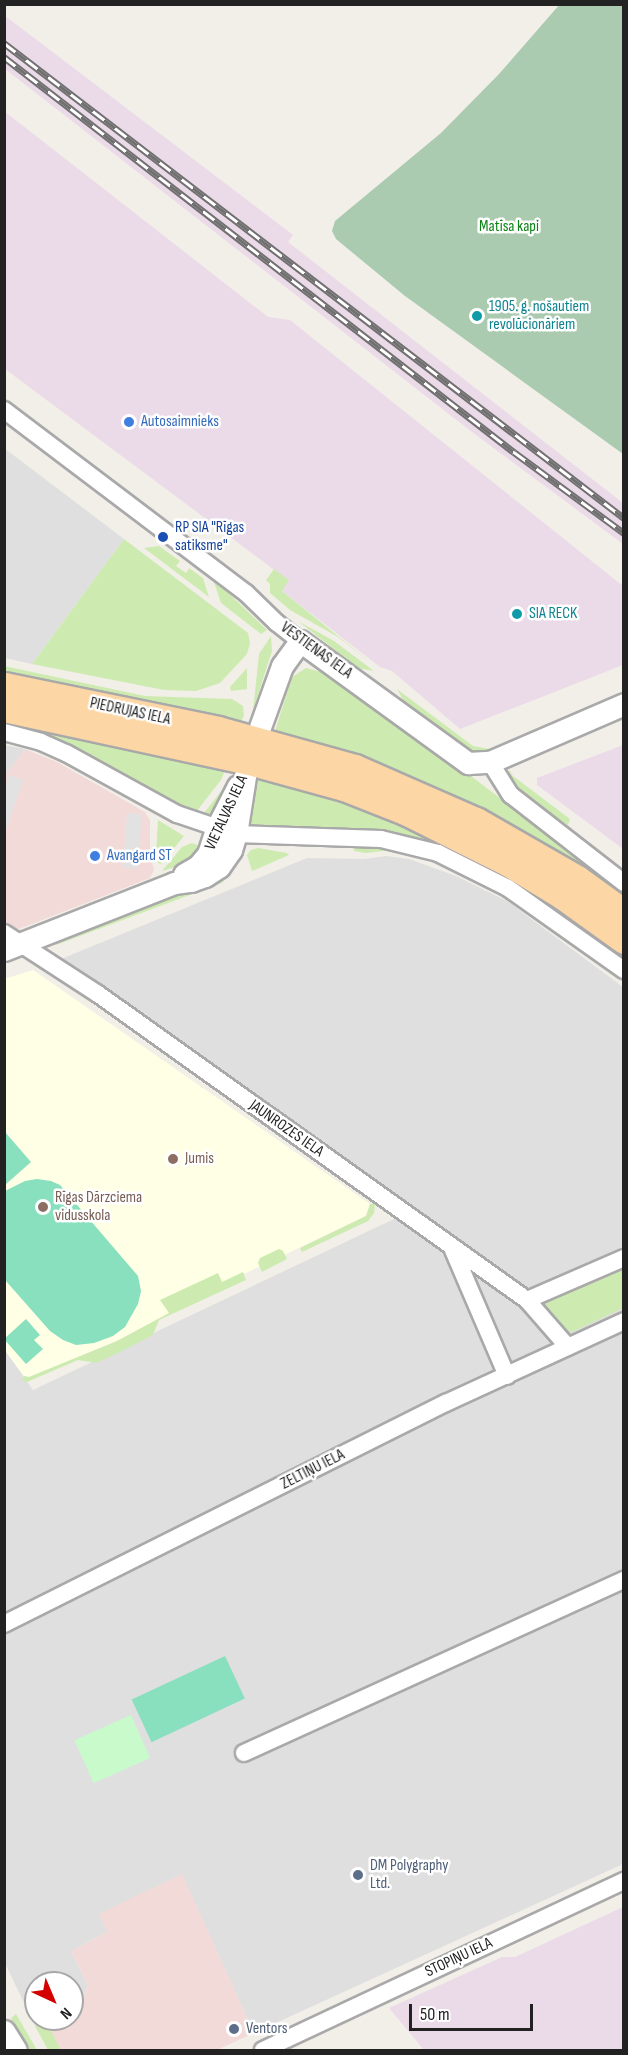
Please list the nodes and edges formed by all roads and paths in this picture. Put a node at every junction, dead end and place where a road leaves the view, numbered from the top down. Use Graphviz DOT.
graph roads {
  1 [pos="4,410"];
  2 [pos="300,641"];
  3 [pos="4,686"];
  4 [pos="624,704"];
  5 [pos="4,708"];
  6 [pos="4,732"];
  7 [pos="255,743"];
  8 [pos="490,762"];
  9 [pos="226,831"];
  10 [pos="624,883"];
  11 [pos="624,913"];
  12 [pos="624,940"];
  13 [pos="10,942"];
  14 [pos="624,970"];
  15 [pos="452,1249"];
  16 [pos="624,1258"];
  17 [pos="527,1300"];
  18 [pos="624,1321"];
  19 [pos="568,1347"];
  20 [pos="507,1376"];
  21 [pos="624,1580"];
  22 [pos="4,1624"];
  23 [pos="244,1753"];
  24 [pos="624,1881"];
  25 [pos="4,2031"];
  26 [pos="16,2050"];
  27 [pos="263,2050"];
  1 -- 2 [label="street, VESTIENAS IELA"];
  2 -- 7 [label="street"];
  2 -- 8 [label="street, VESTIENAS IELA"];
  3 -- 7 [label="main road, PIEDRUJAS IELA"];
  4 -- 8 [label="street"];
  5 -- 7 [label="main road, PIEDRUJAS IELA"];
  6 -- 9 [label="street"];
  7 -- 11 [label="main road"];
  7 -- 12 [label="main road"];
  8 -- 10 [label="street"];
  9 -- 13 [label="street, VIETALVAS IELA"];
  9 -- 14 [label="street"];
  13 -- 15 [label="street, JAUNROZES IELA"];
  15 -- 17 [label="street, JAUNROZES IELA"];
  15 -- 20 [label="street"];
  16 -- 17 [label="street"];
  17 -- 19 [label="street, JAUNROZES IELA"];
  18 -- 19 [label="street, ZELTIŅU IELA"];
  19 -- 20 [label="street, ZELTIŅU IELA"];
  20 -- 22 [label="street, ZELTIŅU IELA"];
  21 -- 23 [label="street"];
  24 -- 27 [label="street, STOPIŅU IELA"];
  25 -- 26 [label="street"];
}
